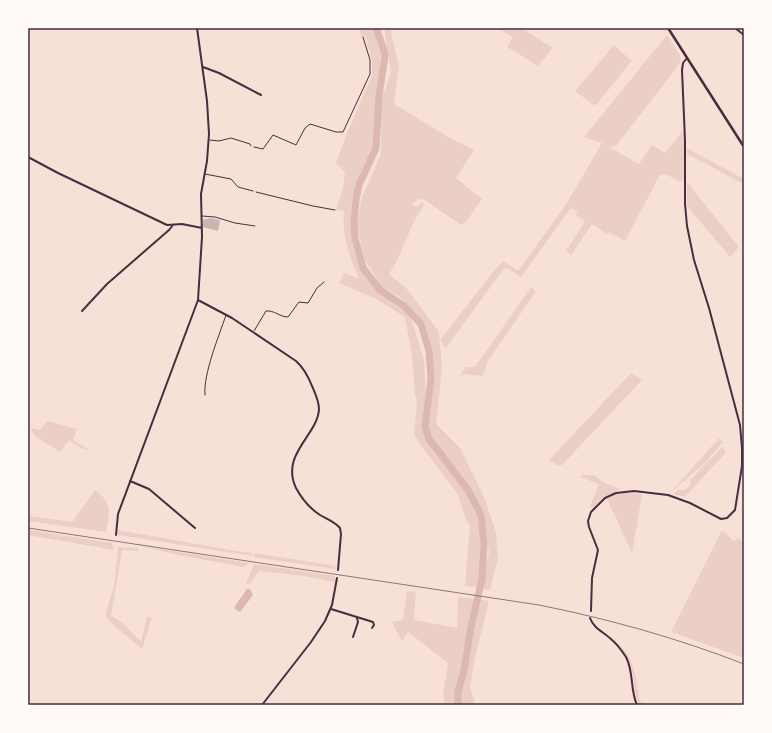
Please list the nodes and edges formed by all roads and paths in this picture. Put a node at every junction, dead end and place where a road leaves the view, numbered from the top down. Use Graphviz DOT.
graph roads {
  1 [pos="197,28"];
  2 [pos="668,28"];
  3 [pos="735,28"];
  4 [pos="744,35"];
  5 [pos="363,37"];
  6 [pos="687,58"];
  7 [pos="202,67"];
  8 [pos="261,95"];
  9 [pos="209,140"];
  10 [pos="251,146"];
  11 [pos="744,147"];
  12 [pos="28,157"];
  13 [pos="205,174"];
  14 [pos="254,191"];
  15 [pos="335,210"];
  16 [pos="201,216"];
  17 [pos="173,225"];
  18 [pos="255,226"];
  19 [pos="202,228"];
  20 [pos="324,282"];
  21 [pos="198,300"];
  22 [pos="82,311"];
  23 [pos="226,315"];
  24 [pos="253,332"];
  25 [pos="205,395"];
  26 [pos="130,481"];
  27 [pos="195,528"];
  28 [pos="116,535"];
  29 [pos="338,570"];
  30 [pos="337,578"];
  31 [pos="331,609"];
  32 [pos="591,611"];
  33 [pos="357,618"];
  34 [pos="590,618"];
  35 [pos="372,628"];
  36 [pos="353,637"];
  37 [pos="262,705"];
  38 [pos="637,705"];
  1 -- 7 [label="street"];
  2 -- 6 [label="street"];
  3 -- 4 [label="street"];
  5 -- 10 [label="path"];
  6 -- 11 [label="street"];
  6 -- 32 [label="street"];
  7 -- 8 [label="street"];
  7 -- 9 [label="street"];
  9 -- 10 [label="lane"];
  9 -- 13 [label="street"];
  12 -- 17 [label="street"];
  13 -- 14 [label="lane"];
  13 -- 16 [label="street"];
  14 -- 15 [label="path"];
  16 -- 18 [label="lane"];
  16 -- 19 [label="street"];
  17 -- 19 [label="street"];
  17 -- 22 [label="street"];
  19 -- 21 [label="street"];
  20 -- 24 [label="lane"];
  21 -- 23 [label="street"];
  21 -- 26 [label="street"];
  23 -- 24 [label="street"];
  23 -- 25 [label="lane"];
  24 -- 29 [label="street"];
  26 -- 27 [label="street"];
  26 -- 28 [label="street"];
  30 -- 31 [label="street"];
  31 -- 33 [label="street"];
  31 -- 37 [label="street"];
  33 -- 35 [label="street"];
  33 -- 36 [label="street"];
  34 -- 38 [label="street"];
}
